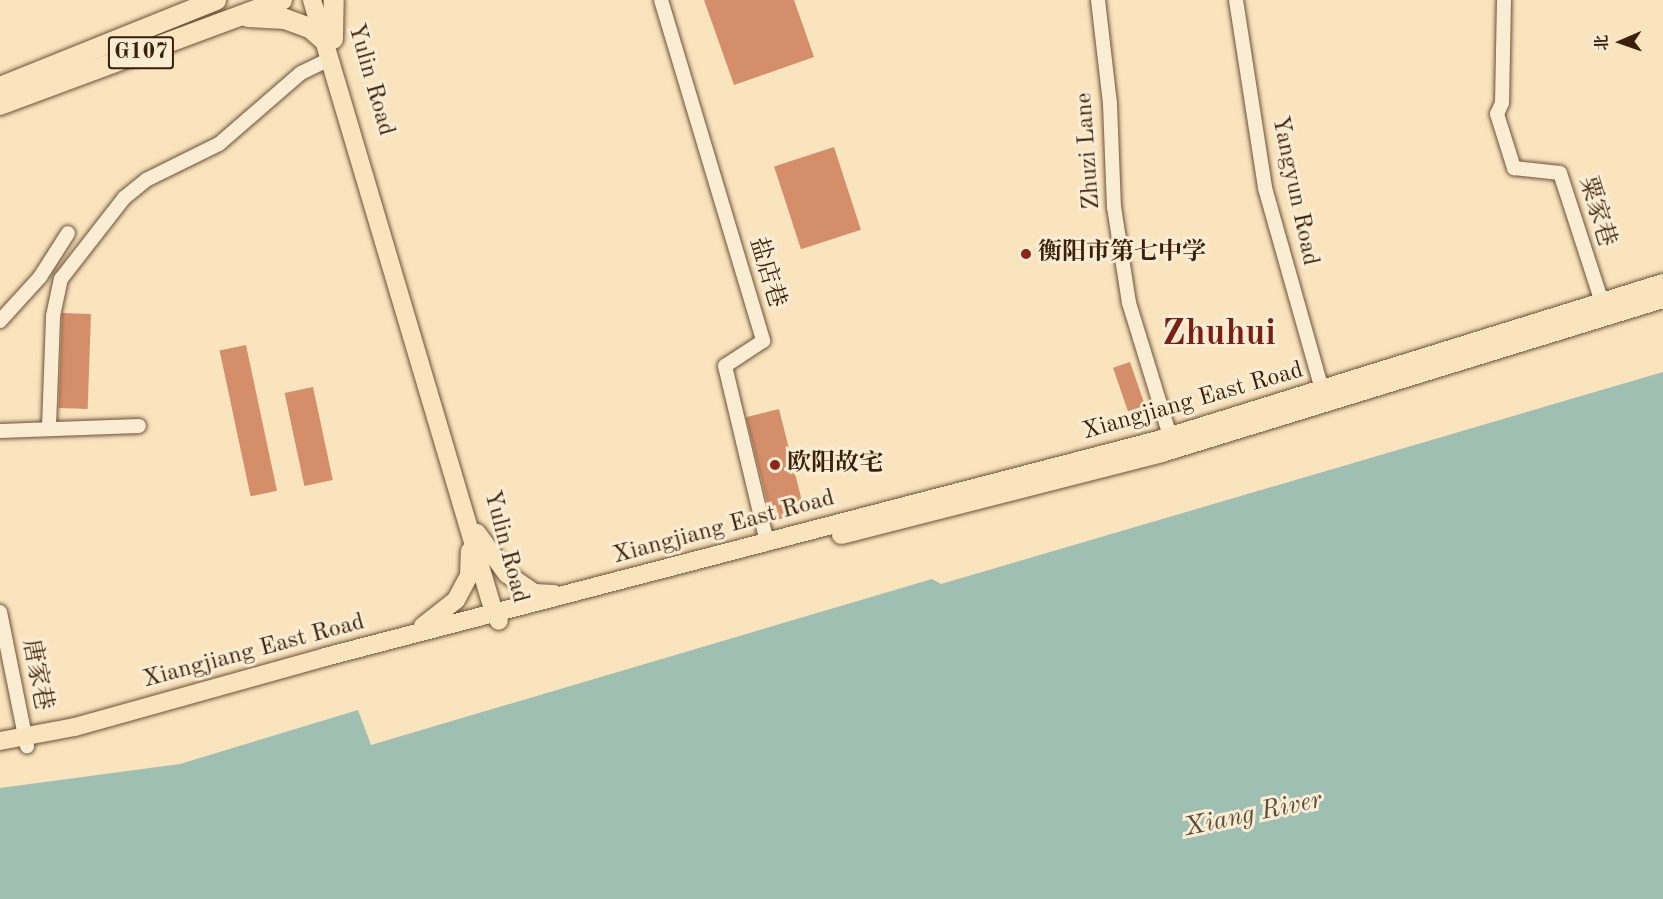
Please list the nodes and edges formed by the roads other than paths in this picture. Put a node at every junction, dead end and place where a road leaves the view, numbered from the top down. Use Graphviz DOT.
graph roads {
  1 [pos="216,0"];
  2 [pos="282,0"];
  3 [pos="312,0"];
  4 [pos="321,0"];
  5 [pos="334,0"];
  6 [pos="660,0"];
  7 [pos="1098,0"];
  8 [pos="1236,0"];
  9 [pos="1504,0"];
  10 [pos="242,17"];
  11 [pos="329,47"];
  12 [pos="0,87"];
  13 [pos="0,105"];
  14 [pos="68,233"];
  15 [pos="1663,283"];
  16 [pos="1663,299"];
  17 [pos="1602,302"];
  18 [pos="0,321"];
  19 [pos="1322,389"];
  20 [pos="139,426"];
  21 [pos="49,427"];
  22 [pos="0,431"];
  23 [pos="1170,436"];
  24 [pos="474,535"];
  25 [pos="767,542"];
  26 [pos="564,594"];
  27 [pos="0,612"];
  28 [pos="498,615"];
  29 [pos="407,636"];
  30 [pos="0,741"];
  31 [pos="26,741"];
  32 [pos="0,751"];
  1 -- 12 [label="highway, G107"];
  2 -- 10 [label="highway, G107"];
  3 -- 11 [label="main road, Yulin Road"];
  4 -- 11 [label="main road, Yulin Road"];
  5 -- 11 [label="highway"];
  6 -- 25 [label="street, 盐店巷"];
  7 -- 23 [label="street, Zhuzi Lane"];
  8 -- 19 [label="street, Yangyun Road"];
  9 -- 17 [label="street, 粟家巷"];
  10 -- 11 [label="highway"];
  10 -- 13 [label="highway, G107"];
  11 -- 21 [label="street"];
  11 -- 24 [label="main road, Yulin Road"];
  14 -- 18 [label="street"];
  15 -- 17 [label="main road, Xiangjiang East Road"];
  16 -- 28 [label="main road, Xiangjiang East Road"];
  17 -- 19 [label="main road, Xiangjiang East Road"];
  19 -- 23 [label="main road, Xiangjiang East Road"];
  20 -- 21 [label="street"];
  21 -- 22 [label="street"];
  23 -- 25 [label="main road, Xiangjiang East Road"];
  24 -- 26 [label="main road"];
  24 -- 28 [label="main road, Yulin Road"];
  24 -- 29 [label="main road"];
  25 -- 26 [label="main road, Xiangjiang East Road"];
  26 -- 28 [label="main road, Xiangjiang East Road"];
  27 -- 31 [label="street, 唐家巷"];
  28 -- 29 [label="main road, Xiangjiang East Road"];
  28 -- 31 [label="main road, Xiangjiang East Road"];
  29 -- 31 [label="main road, Xiangjiang East Road"];
  30 -- 31 [label="main road, Xiangjiang East Road"];
  31 -- 32 [label="main road, Xiangjiang East Road"];
}
